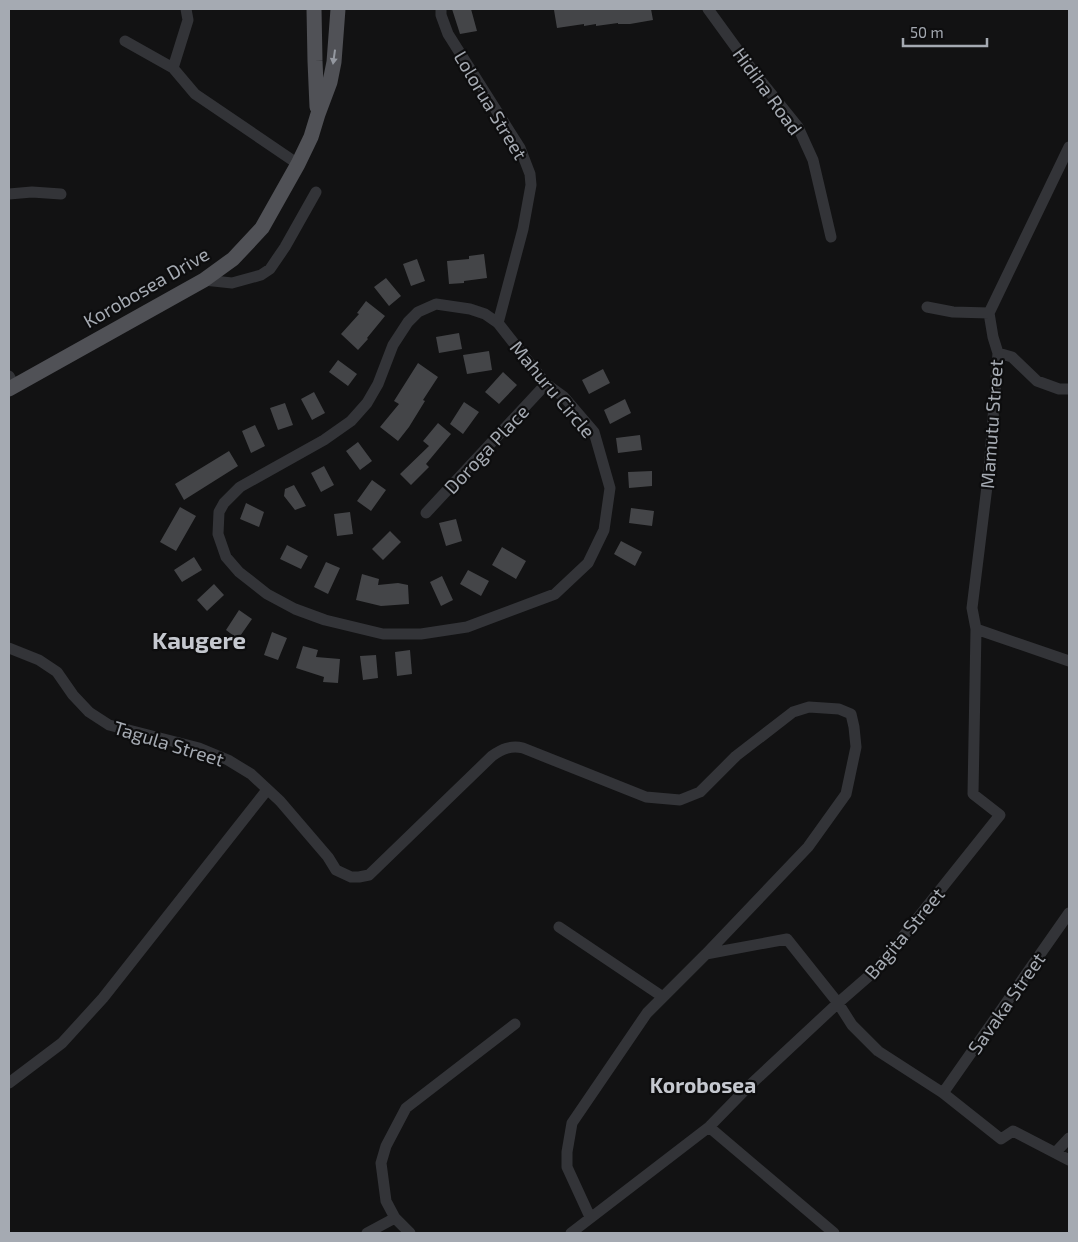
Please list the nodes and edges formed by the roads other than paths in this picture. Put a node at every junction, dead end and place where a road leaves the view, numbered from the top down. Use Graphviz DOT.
graph roads {
  1 [pos="186,9"];
  2 [pos="314,9"];
  3 [pos="338,9"];
  4 [pos="441,9"];
  5 [pos="708,9"];
  6 [pos="125,41"];
  7 [pos="173,68"];
  8 [pos="318,114"];
  9 [pos="1069,147"];
  10 [pos="298,164"];
  11 [pos="316,192"];
  12 [pos="9,194"];
  13 [pos="61,194"];
  14 [pos="831,237"];
  15 [pos="204,280"];
  16 [pos="927,307"];
  17 [pos="989,313"];
  18 [pos="498,323"];
  19 [pos="998,353"];
  20 [pos="11,383"];
  21 [pos="546,384"];
  22 [pos="1069,389"];
  23 [pos="426,513"];
  24 [pos="976,629"];
  25 [pos="9,648"];
  26 [pos="1069,661"];
  27 [pos="267,790"];
  28 [pos="1068,919"];
  29 [pos="559,927"];
  30 [pos="706,954"];
  31 [pos="663,997"];
  32 [pos="838,1003"];
  33 [pos="515,1024"];
  34 [pos="9,1083"];
  35 [pos="943,1093"];
  36 [pos="709,1127"];
  37 [pos="1069,1138"];
  38 [pos="1055,1154"];
  39 [pos="1069,1160"];
  40 [pos="590,1217"];
  41 [pos="395,1218"];
  42 [pos="367,1233"];
  43 [pos="410,1233"];
  44 [pos="572,1233"];
  45 [pos="834,1233"];
  1 -- 7 [label="street"];
  2 -- 8 [label="main road, Korobosea Drive"];
  3 -- 8 [label="main road, Korobosea Drive, one-way"];
  4 -- 18 [label="street, Lolorua Street"];
  5 -- 14 [label="street, Hidiha Road"];
  6 -- 7 [label="street"];
  7 -- 10 [label="street"];
  8 -- 10 [label="main road, Korobosea Drive"];
  9 -- 17 [label="street"];
  10 -- 15 [label="main road, Korobosea Drive"];
  11 -- 15 [label="street"];
  12 -- 13 [label="street"];
  15 -- 20 [label="main road, Korobosea Drive"];
  16 -- 17 [label="street"];
  17 -- 19 [label="street, Mamutu Street"];
  18 -- 21 [label="street, Mahuru Circle"];
  18 -- 21 [label="street, Mahuru Circle"];
  19 -- 22 [label="street"];
  19 -- 24 [label="street, Mamutu Street"];
  21 -- 23 [label="street, Doroga Place"];
  24 -- 26 [label="street"];
  24 -- 32 [label="street, Bagita Street"];
  25 -- 27 [label="street, Tagula Street"];
  27 -- 30 [label="street, Tagula Street"];
  27 -- 34 [label="street"];
  28 -- 35 [label="street, Savaka Street"];
  29 -- 31 [label="street"];
  30 -- 31 [label="street"];
  30 -- 32 [label="street"];
  31 -- 40 [label="street"];
  32 -- 35 [label="street"];
  32 -- 36 [label="street, Bagita Street"];
  33 -- 41 [label="street"];
  35 -- 38 [label="street"];
  36 -- 40 [label="street, Bagita Street"];
  36 -- 45 [label="street"];
  37 -- 38 [label="street"];
  38 -- 39 [label="street"];
  40 -- 44 [label="street, Bagita Street"];
  41 -- 42 [label="street"];
  41 -- 43 [label="street"];
}
